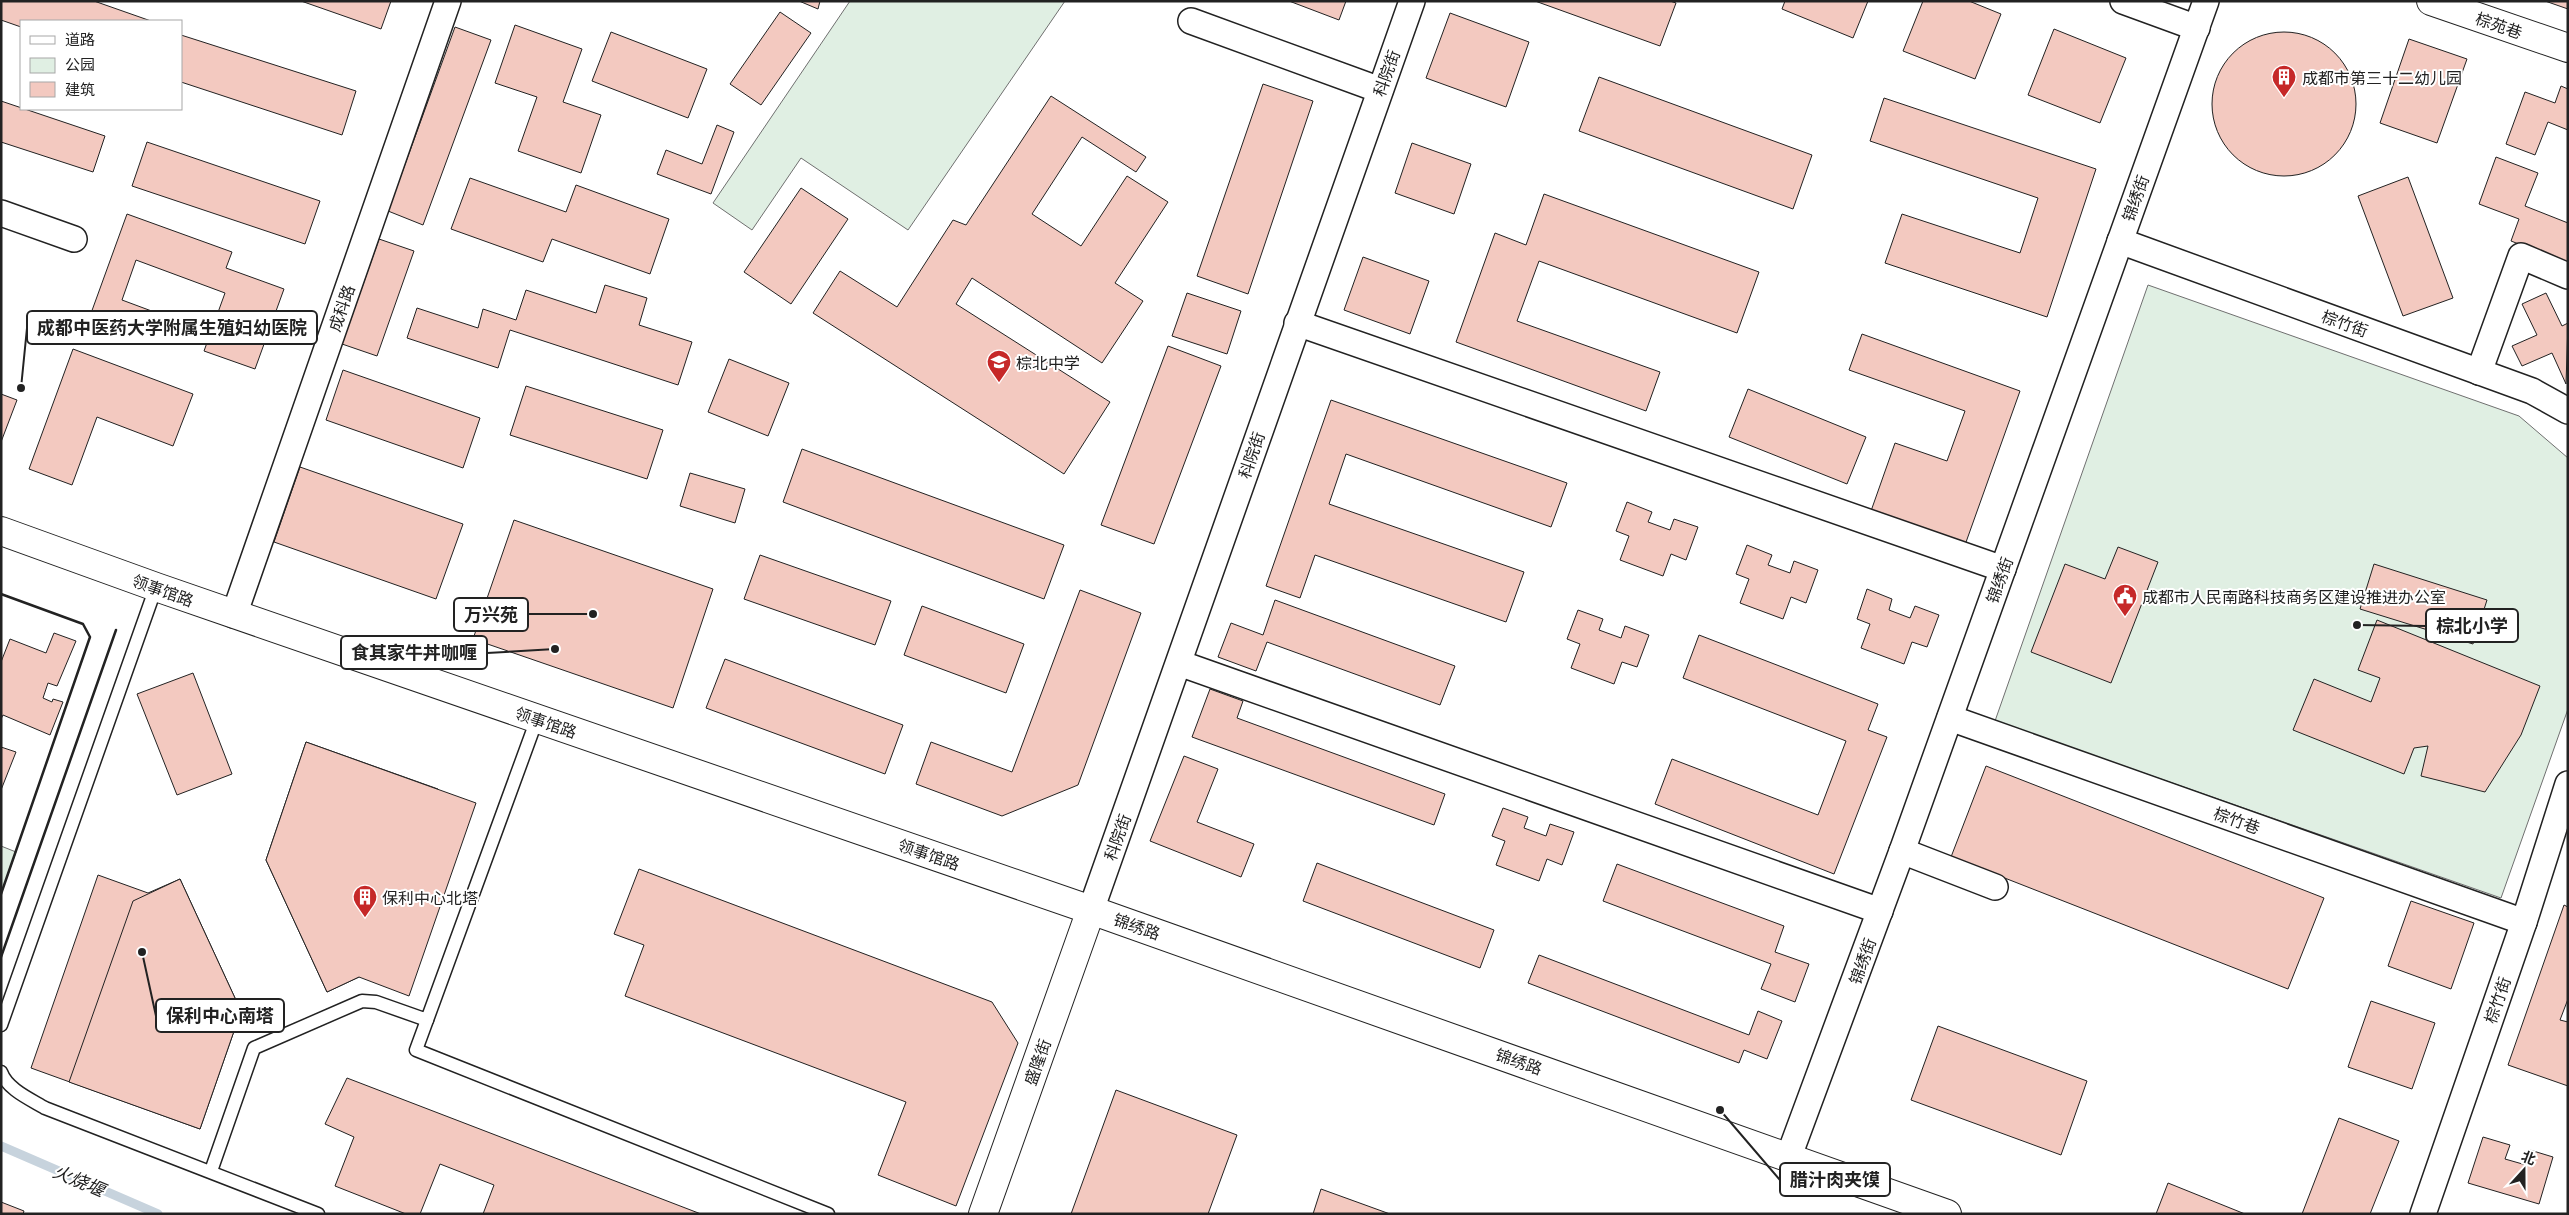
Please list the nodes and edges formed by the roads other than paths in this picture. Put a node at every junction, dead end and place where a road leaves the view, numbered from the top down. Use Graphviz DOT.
graph roads {
  1 [pos="448,1"];
  2 [pos="1412,1"];
  3 [pos="2123,1"];
  4 [pos="2206,1"];
  5 [pos="2431,1"];
  6 [pos="1192,21"];
  7 [pos="2196,28"];
  8 [pos="2568,48"];
  9 [pos="1380,90"];
  10 [pos="1,213"];
  11 [pos="74,239"];
  12 [pos="2120,241"];
  13 [pos="2568,276"];
  14 [pos="1297,324"];
  15 [pos="2480,372"];
  16 [pos="2568,411"];
  17 [pos="1,531"];
  18 [pos="2003,569"];
  19 [pos="156,587"];
  20 [pos="234,615"];
  21 [pos="1179,663"];
  22 [pos="1950,718"];
  23 [pos="537,719"];
  24 [pos="2568,784"];
  25 [pos="1902,851"];
  26 [pos="1995,887"];
  27 [pos="1091,910"];
  28 [pos="1880,911"];
  29 [pos="2524,922"];
  30 [pos="427,1020"];
  31 [pos="1,1025"];
  32 [pos="1,1072"];
  33 [pos="1789,1156"];
  34 [pos="211,1171"];
  35 [pos="318,1214"];
  36 [pos="828,1214"];
  37 [pos="983,1214"];
  38 [pos="1946,1214"];
  39 [pos="2423,1214"];
  1 -- 20 [label="street, 成科路"];
  2 -- 9 [label="street, 科院街"];
  3 -- 7 [label="street"];
  4 -- 7 [label="street, 锦绣街"];
  5 -- 8 [label="main road, 棕苑巷"];
  6 -- 9 [label="street"];
  7 -- 12 [label="street, 锦绣街"];
  9 -- 14 [label="street, 科院街"];
  10 -- 11 [label="street"];
  12 -- 15 [label="street, 棕竹街"];
  12 -- 18 [label="street, 锦绣街"];
  13 -- 15 [label="street"];
  14 -- 18 [label="street"];
  14 -- 21 [label="street, 科院街"];
  15 -- 16 [label="street, 棕竹街"];
  17 -- 19 [label="main road, 领事馆路"];
  18 -- 22 [label="street, 锦绣街"];
  19 -- 20 [label="main road, 领事馆路"];
  19 -- 31 [label="lane"];
  20 -- 23 [label="main road, 领事馆路"];
  21 -- 27 [label="street, 科院街"];
  21 -- 28 [label="street"];
  22 -- 25 [label="street, 锦绣街"];
  22 -- 29 [label="street, 棕竹巷"];
  23 -- 27 [label="main road, 领事馆路"];
  23 -- 30 [label="lane"];
  24 -- 29 [label="street, 棕竹街"];
  25 -- 26 [label="street"];
  25 -- 28 [label="street, 锦绣街"];
  27 -- 33 [label="main road, 锦绣路"];
  27 -- 37 [label="main road, 盛隆街"];
  28 -- 33 [label="street, 锦绣街"];
  29 -- 39 [label="street, 棕竹街"];
  30 -- 34 [label="lane"];
  30 -- 36 [label="lane"];
  32 -- 34 [label="lane"];
  33 -- 38 [label="main road, 锦绣路"];
  34 -- 35 [label="lane"];
}
